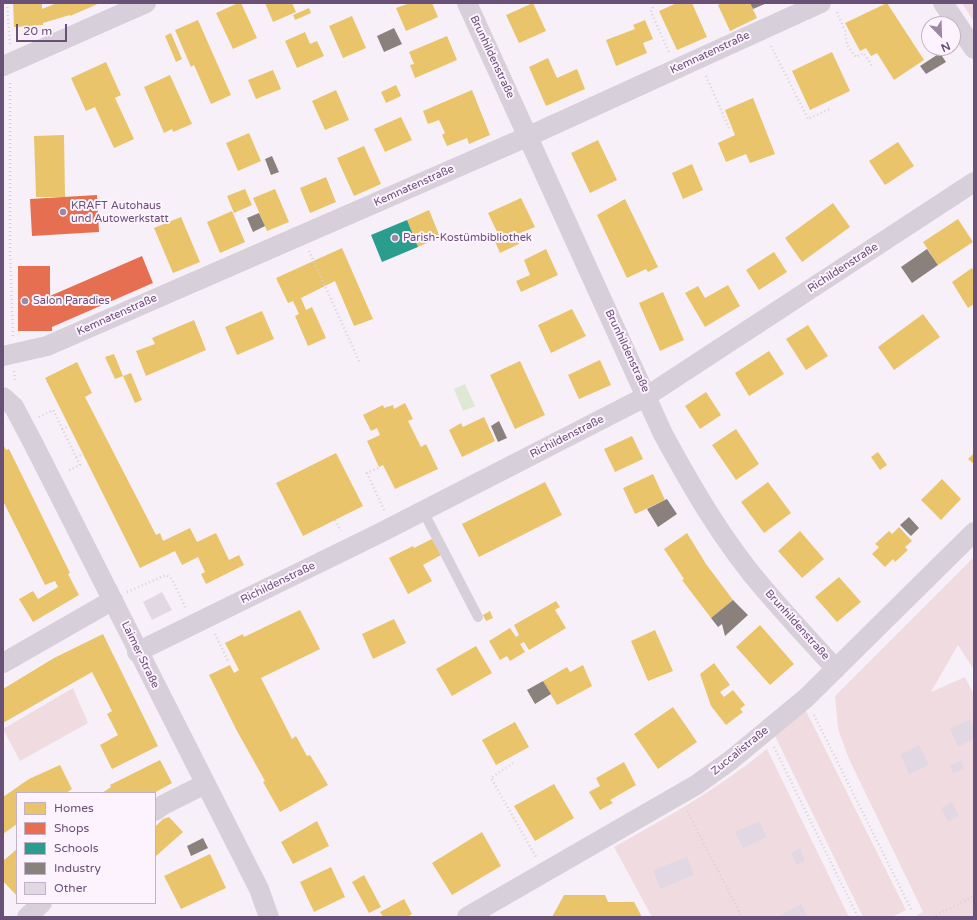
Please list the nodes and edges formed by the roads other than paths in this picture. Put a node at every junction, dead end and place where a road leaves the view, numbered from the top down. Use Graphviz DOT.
graph roads {
  1 [pos="146,3"];
  2 [pos="467,3"];
  3 [pos="821,3"];
  4 [pos="943,3"];
  5 [pos="974,49"];
  6 [pos="7,75"];
  7 [pos="529,136"];
  8 [pos="974,182"];
  9 [pos="3,356"];
  10 [pos="647,396"];
  11 [pos="3,397"];
  12 [pos="423,511"];
  13 [pos="974,532"];
  14 [pos="112,600"];
  15 [pos="478,617"];
  16 [pos="138,652"];
  17 [pos="3,663"];
  18 [pos="836,669"];
  19 [pos="205,784"];
  20 [pos="156,810"];
  21 [pos="41,904"];
  22 [pos="27,917"];
  23 [pos="269,917"];
  24 [pos="467,917"];
  1 -- 6 [label="street"];
  2 -- 7 [label="street, Brunhildenstraße"];
  3 -- 7 [label="street, Kemnatenstraße"];
  4 -- 5 [label="street"];
  7 -- 9 [label="street, Kemnatenstraße"];
  7 -- 10 [label="street, Brunhildenstraße"];
  8 -- 10 [label="street, Richildenstraße"];
  10 -- 12 [label="street, Richildenstraße"];
  10 -- 18 [label="street, Brunhildenstraße"];
  11 -- 14 [label="street, Laimer Straße"];
  12 -- 15 [label="lane"];
  12 -- 16 [label="street, Richildenstraße"];
  13 -- 18 [label="street, Zuccalistraße"];
  14 -- 16 [label="street, Laimer Straße"];
  14 -- 17 [label="street"];
  16 -- 19 [label="street, Laimer Straße"];
  18 -- 24 [label="street, Zuccalistraße"];
  19 -- 20 [label="street"];
  19 -- 23 [label="street, Laimer Straße"];
  21 -- 22 [label="street"];
}
